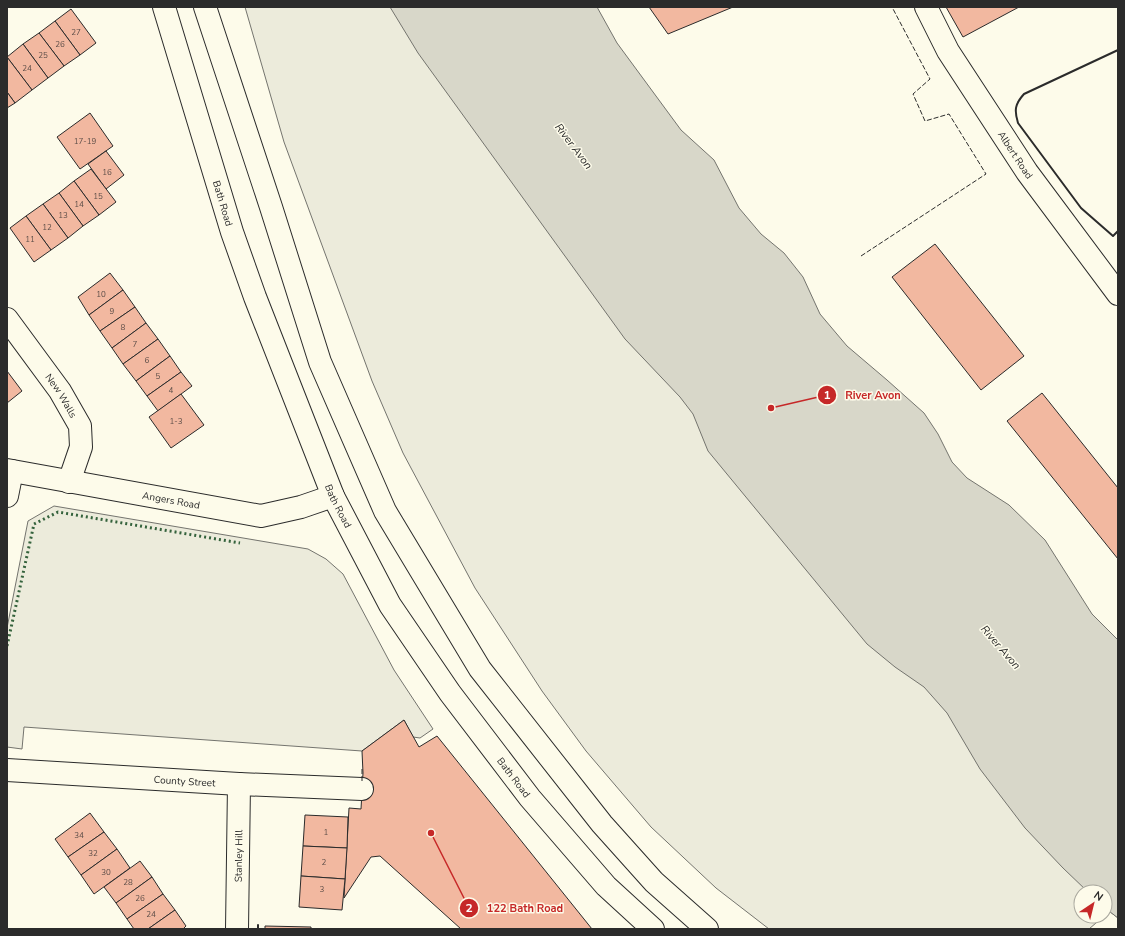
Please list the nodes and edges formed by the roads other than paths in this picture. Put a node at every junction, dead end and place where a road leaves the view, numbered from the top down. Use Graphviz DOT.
graph roads {
  1 [pos="164,7"];
  2 [pos="205,7"];
  3 [pos="926,7"];
  4 [pos="1118,294"];
  5 [pos="7,319"];
  6 [pos="9,470"];
  7 [pos="69,482"];
  8 [pos="7,496"];
  9 [pos="333,496"];
  10 [pos="7,770"];
  11 [pos="239,784"];
  12 [pos="362,789"];
  13 [pos="654,882"];
  14 [pos="237,929"];
  15 [pos="653,929"];
  16 [pos="707,929"];
  17 [pos="718,929"];
  1 -- 9 [label="main road, Bath Road"];
  2 -- 13 [label="main road"];
  3 -- 4 [label="main road, Albert Road"];
  5 -- 7 [label="main road, New Walls"];
  6 -- 7 [label="main road, Angers Road"];
  6 -- 8 [label="main road"];
  7 -- 9 [label="main road, Angers Road"];
  9 -- 15 [label="main road, Bath Road"];
  10 -- 11 [label="main road, County Street"];
  11 -- 12 [label="main road, County Street"];
  11 -- 14 [label="main road, Stanley Hill"];
  13 -- 16 [label="main road"];
  13 -- 17 [label="main road"];
}
